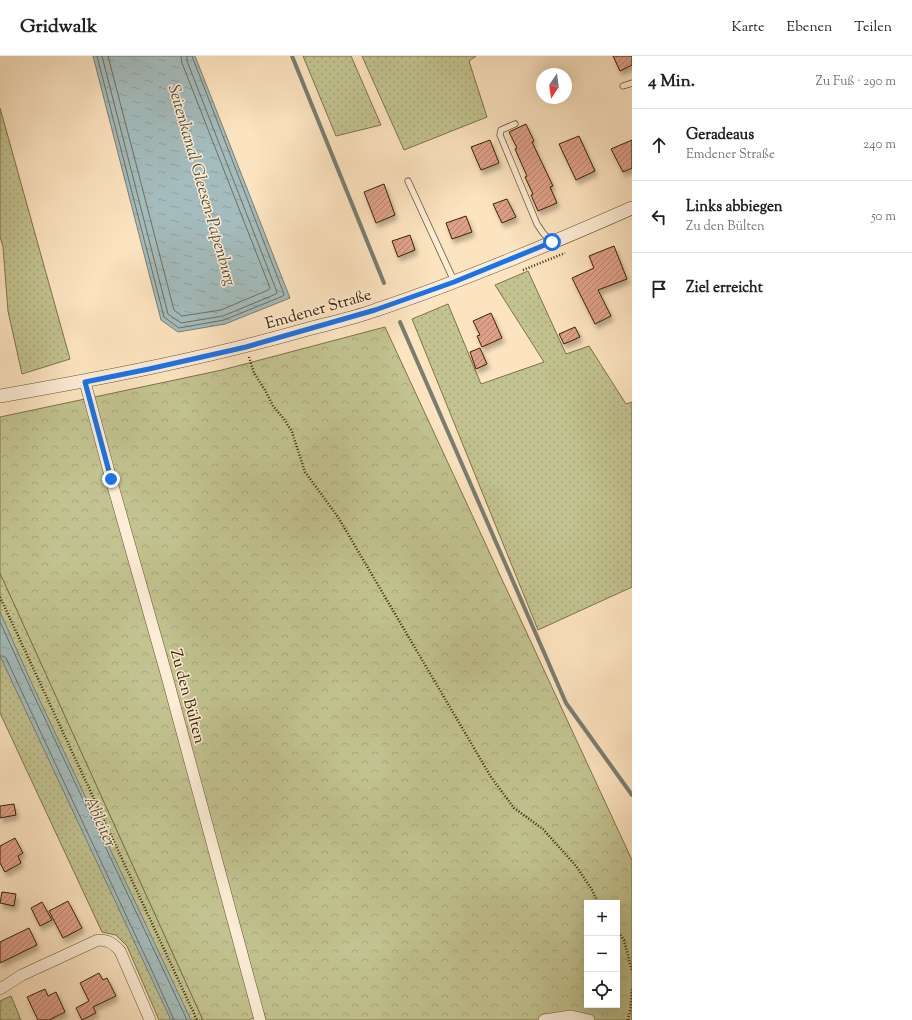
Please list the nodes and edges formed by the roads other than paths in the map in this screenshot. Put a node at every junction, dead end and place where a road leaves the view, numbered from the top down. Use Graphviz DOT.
graph roads {
  1 [pos="632,83"];
  2 [pos="623,86"];
  3 [pos="515,124"];
  4 [pos="408,181"];
  5 [pos="632,208"];
  6 [pos="552,242"];
  7 [pos="454,282"];
  8 [pos="85,382"];
  9 [pos="0,396"];
  10 [pos="0,989"];
  11 [pos="150,1020"];
  12 [pos="260,1020"];
  13 [pos="544,1020"];
  14 [pos="589,1020"];
  1 -- 2 [label="lane"];
  3 -- 6 [label="lane"];
  4 -- 7 [label="lane"];
  5 -- 6 [label="street, Emdener Straße"];
  6 -- 7 [label="street, Emdener Straße"];
  7 -- 8 [label="street, Emdener Straße"];
  8 -- 9 [label="street, Emdener Straße"];
  8 -- 12 [label="street, Zu den Bülten"];
  10 -- 11 [label="street"];
  13 -- 14 [label="street"];
}
